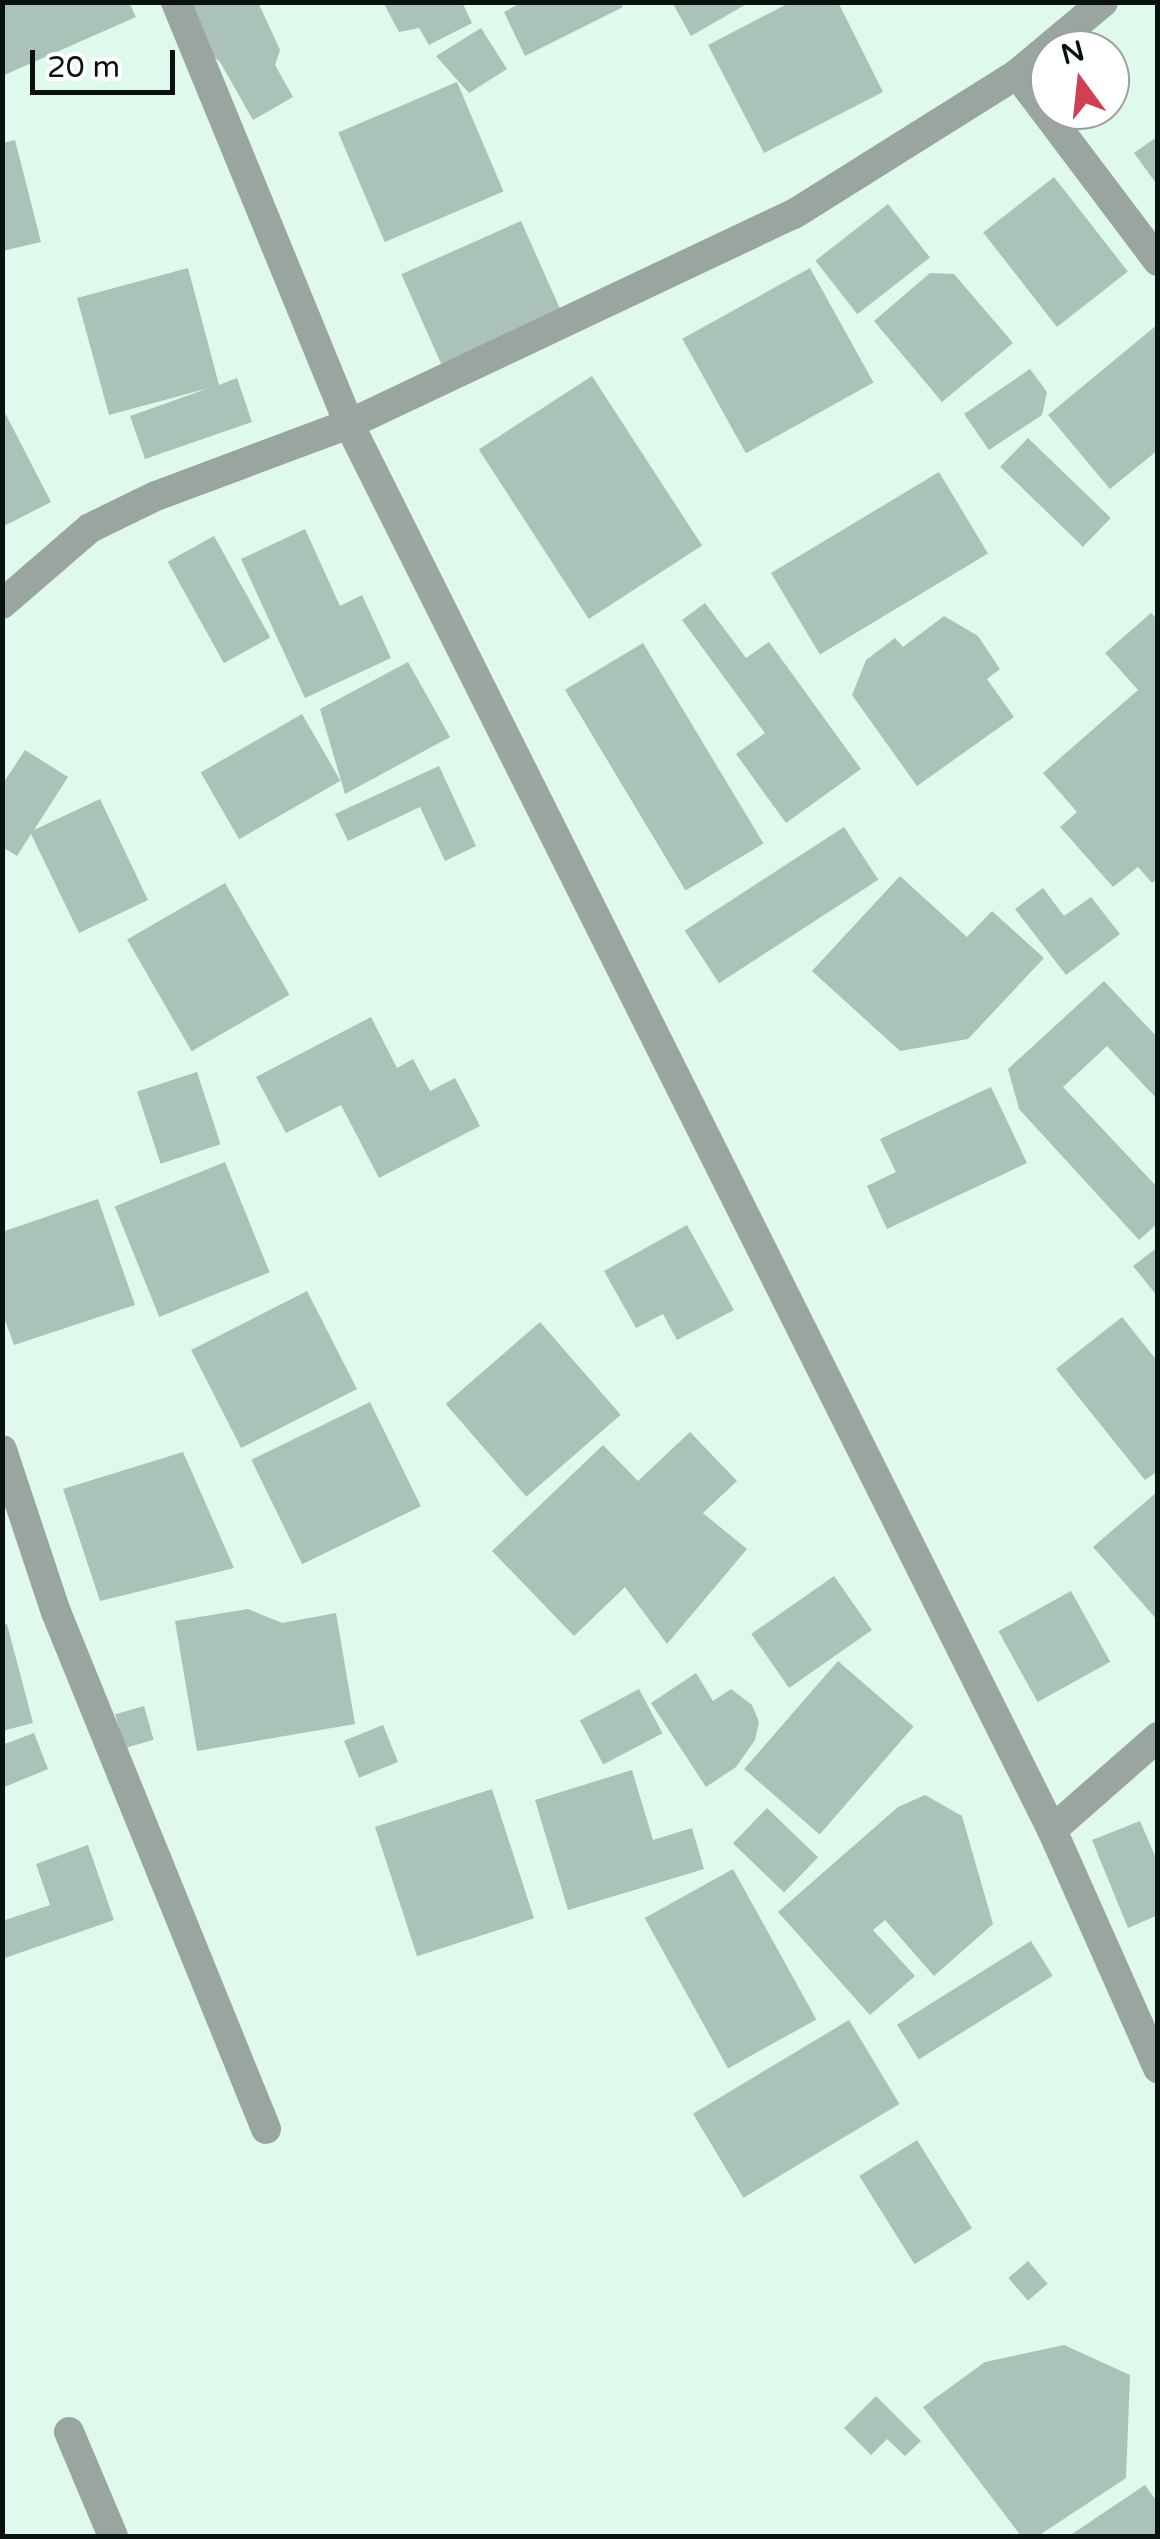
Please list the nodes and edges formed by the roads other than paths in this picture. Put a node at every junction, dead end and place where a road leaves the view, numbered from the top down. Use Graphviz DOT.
graph roads {
  1 [pos="176,2"];
  2 [pos="1103,2"];
  3 [pos="1017,74"];
  4 [pos="1158,261"];
  5 [pos="349,424"];
  6 [pos="2,604"];
  7 [pos="2,1450"];
  8 [pos="1158,1737"];
  9 [pos="1052,1830"];
  10 [pos="1158,2068"];
  11 [pos="266,2129"];
  12 [pos="69,2432"];
  13 [pos="113,2536"];
  1 -- 5 [label="street"];
  2 -- 3 [label="street"];
  3 -- 4 [label="street"];
  3 -- 5 [label="street"];
  5 -- 6 [label="street"];
  5 -- 9 [label="street"];
  7 -- 11 [label="street"];
  8 -- 9 [label="street"];
  9 -- 10 [label="street"];
  12 -- 13 [label="street"];
}
